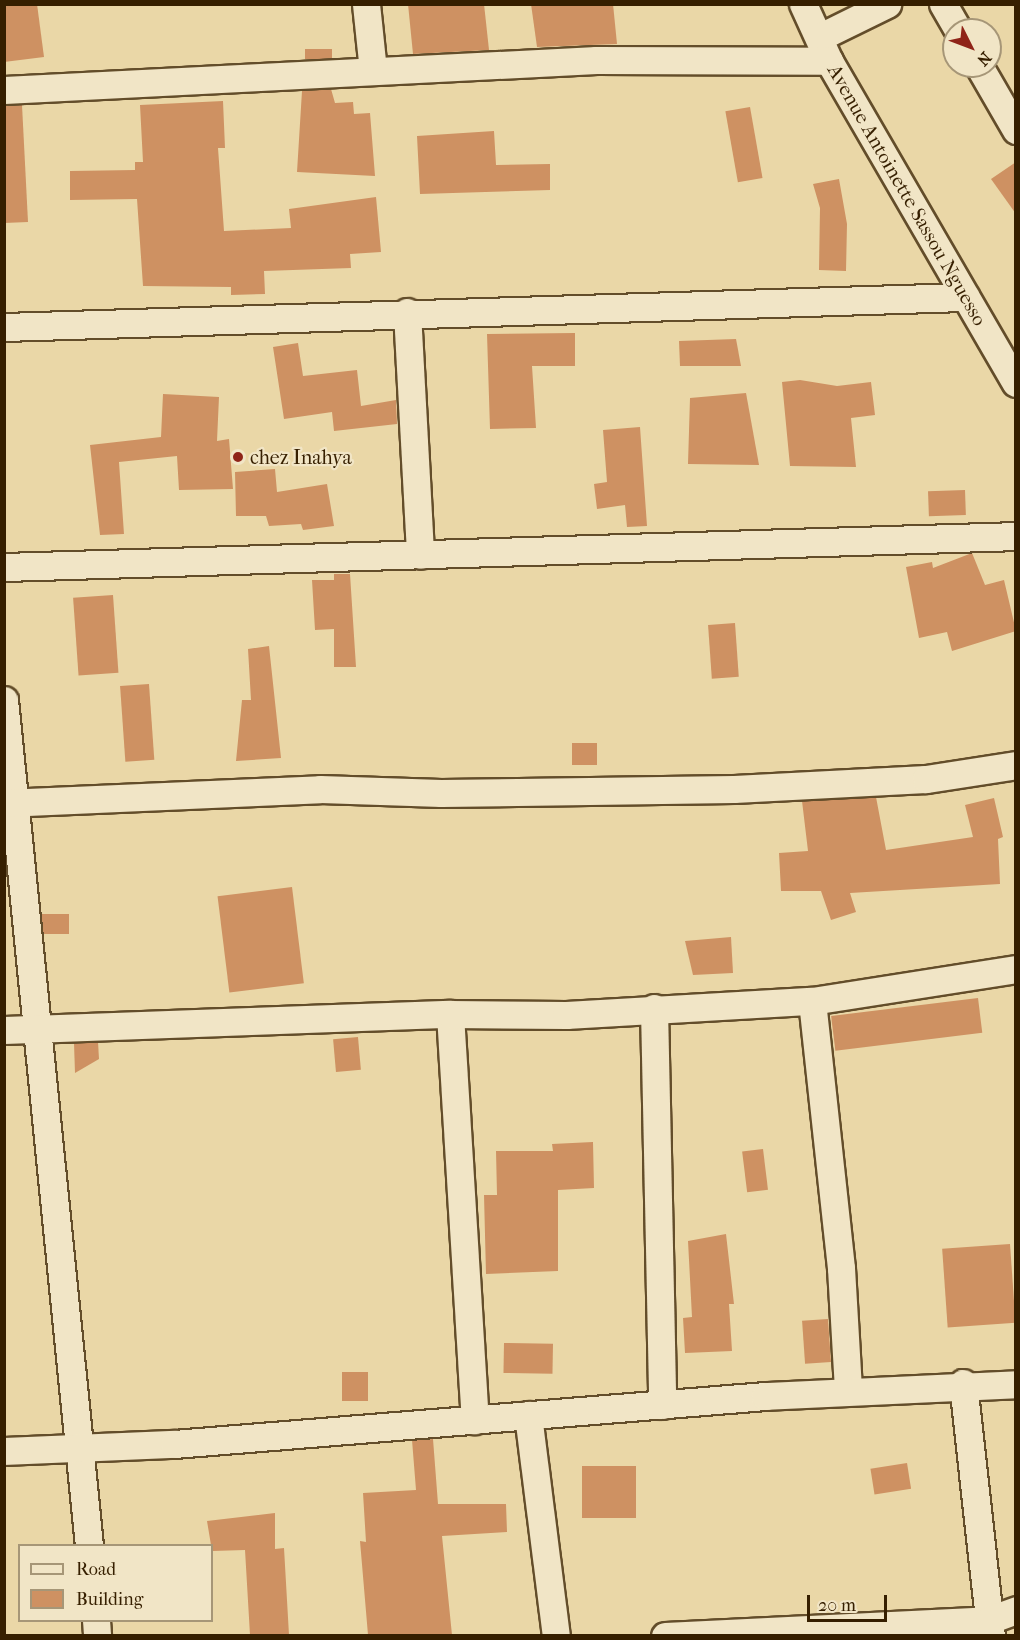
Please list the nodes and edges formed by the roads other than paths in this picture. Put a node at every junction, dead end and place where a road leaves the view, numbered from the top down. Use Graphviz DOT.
graph roads {
  1 [pos="366,4"];
  2 [pos="803,4"];
  3 [pos="887,4"];
  4 [pos="944,4"];
  5 [pos="952,18"];
  6 [pos="825,49"];
  7 [pos="373,71"];
  8 [pos="986,78"];
  9 [pos="4,90"];
  10 [pos="1016,130"];
  11 [pos="966,297"];
  12 [pos="407,312"];
  13 [pos="4,327"];
  14 [pos="1016,383"];
  15 [pos="1016,537"];
  16 [pos="420,555"];
  17 [pos="4,567"];
  18 [pos="4,700"];
  19 [pos="1016,765"];
  20 [pos="9,803"];
  21 [pos="1016,969"];
  22 [pos="812,1000"];
  23 [pos="654,1008"];
  24 [pos="450,1014"];
  25 [pos="36,1029"];
  26 [pos="4,1030"];
  27 [pos="963,1383"];
  28 [pos="1016,1383"];
  29 [pos="848,1391"];
  30 [pos="662,1405"];
  31 [pos="528,1415"];
  32 [pos="476,1419"];
  33 [pos="78,1449"];
  34 [pos="4,1451"];
  35 [pos="89,1544"];
  36 [pos="1016,1610"];
  37 [pos="990,1628"];
  38 [pos="556,1635"];
  39 [pos="665,1635"];
  1 -- 7 [label="street"];
  2 -- 6 [label="street, Avenue Antoinette Sassou Nguesso"];
  3 -- 6 [label="street"];
  4 -- 5 [label="street"];
  6 -- 7 [label="street"];
  6 -- 11 [label="street, Avenue Antoinette Sassou Nguesso"];
  7 -- 9 [label="street"];
  8 -- 10 [label="street"];
  11 -- 12 [label="street"];
  11 -- 14 [label="street, Avenue Antoinette Sassou Nguesso"];
  12 -- 13 [label="street"];
  12 -- 16 [label="street"];
  15 -- 16 [label="street"];
  16 -- 17 [label="street"];
  18 -- 20 [label="street"];
  19 -- 20 [label="street"];
  20 -- 25 [label="street"];
  21 -- 22 [label="street"];
  22 -- 23 [label="street"];
  22 -- 29 [label="street"];
  23 -- 24 [label="street"];
  23 -- 30 [label="street"];
  24 -- 25 [label="street"];
  24 -- 32 [label="street"];
  25 -- 26 [label="street"];
  25 -- 33 [label="street"];
  27 -- 28 [label="street"];
  27 -- 29 [label="street"];
  27 -- 37 [label="street"];
  29 -- 30 [label="street"];
  30 -- 31 [label="street"];
  31 -- 32 [label="street"];
  31 -- 38 [label="street"];
  32 -- 33 [label="street"];
  33 -- 34 [label="street"];
  33 -- 35 [label="street"];
  36 -- 37 [label="street"];
  37 -- 39 [label="street"];
}
